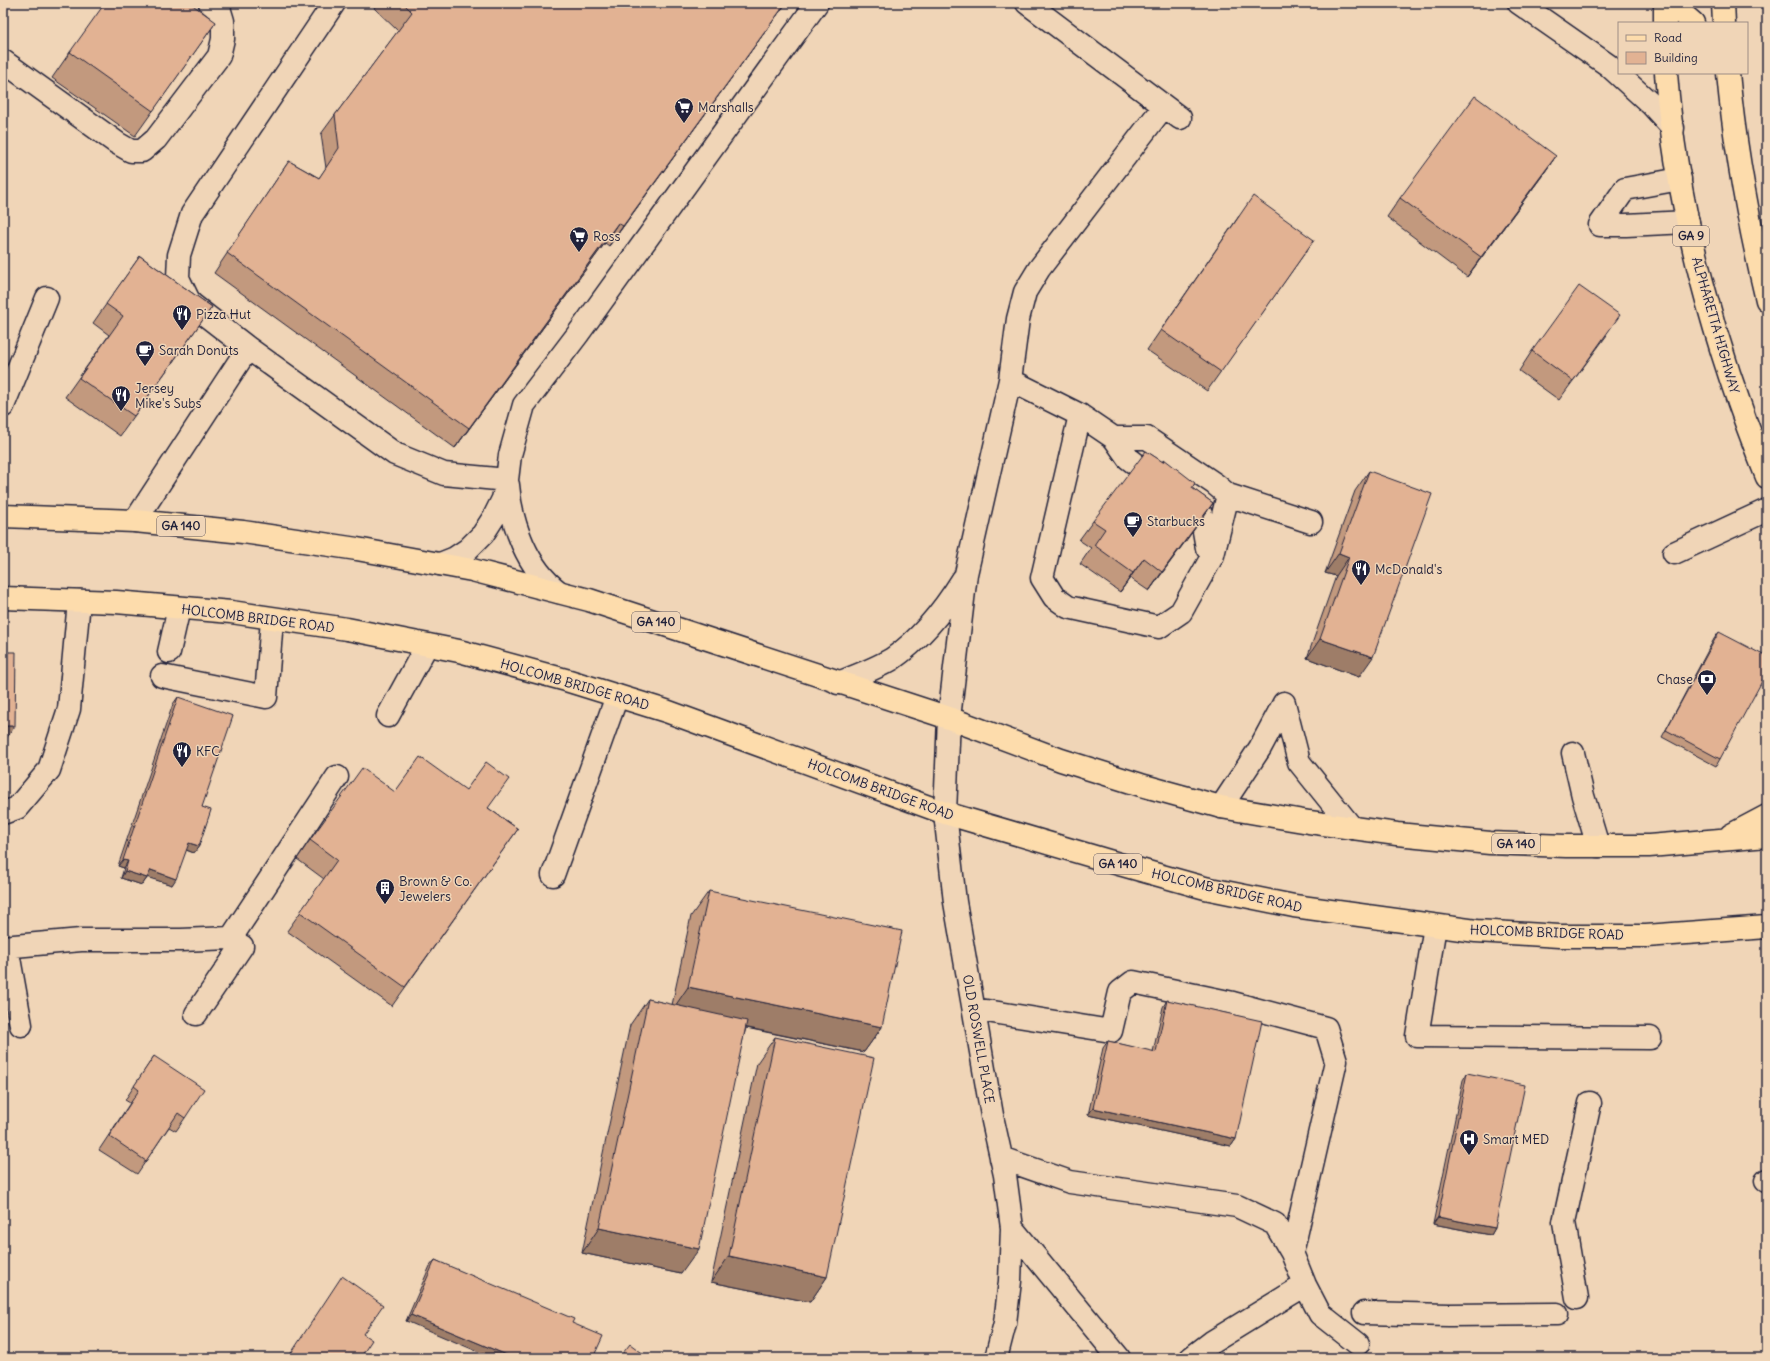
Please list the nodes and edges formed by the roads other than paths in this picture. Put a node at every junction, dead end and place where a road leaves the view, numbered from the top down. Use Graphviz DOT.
graph roads {
  1 [pos="210,3"];
  2 [pos="334,3"];
  3 [pos="817,3"];
  4 [pos="1027,3"];
  5 [pos="1520,3"];
  6 [pos="1665,3"];
  7 [pos="1670,3"];
  8 [pos="1723,3"];
  9 [pos="1666,22"];
  10 [pos="1692,22"];
  11 [pos="1724,22"];
  12 [pos="3,61"];
  13 [pos="1666,74"];
  14 [pos="1728,76"];
  15 [pos="1672,128"];
  16 [pos="1680,179"];
  17 [pos="1688,222"];
  18 [pos="47,298"];
  19 [pos="1767,300"];
  20 [pos="248,348"];
  21 [pos="1010,380"];
  22 [pos="3,406"];
  23 [pos="1080,415"];
  24 [pos="1114,438"];
  25 [pos="1767,477"];
  26 [pos="507,480"];
  27 [pos="1228,495"];
  28 [pos="1767,510"];
  29 [pos="3,516"];
  30 [pos="135,521"];
  31 [pos="1311,522"];
  32 [pos="1674,553"];
  33 [pos="1213,555"];
  34 [pos="440,564"];
  35 [pos="966,574"];
  36 [pos="559,592"];
  37 [pos="3,598"];
  38 [pos="79,600"];
  39 [pos="179,608"];
  40 [pos="272,618"];
  41 [pos="427,644"];
  42 [pos="169,652"];
  43 [pos="162,676"];
  44 [pos="838,682"];
  45 [pos="617,696"];
  46 [pos="388,716"];
  47 [pos="949,718"];
  48 [pos="1573,753"];
  49 [pos="337,777"];
  50 [pos="1221,807"];
  51 [pos="945,812"];
  52 [pos="3,813"];
  53 [pos="1767,816"];
  54 [pos="1352,828"];
  55 [pos="1767,836"];
  56 [pos="1719,841"];
  57 [pos="1598,846"];
  58 [pos="553,875"];
  59 [pos="1435,926"];
  60 [pos="1767,928"];
  61 [pos="242,946"];
  62 [pos="5,947"];
  63 [pos="974,1009"];
  64 [pos="196,1014"];
  65 [pos="22,1025"];
  66 [pos="1650,1038"];
  67 [pos="1590,1103"];
  68 [pos="1001,1158"];
  69 [pos="1012,1228"];
  70 [pos="1292,1253"];
  71 [pos="1305,1285"];
  72 [pos="1577,1298"];
  73 [pos="1364,1314"];
  74 [pos="1557,1314"];
  75 [pos="1358,1344"];
  76 [pos="996,1358"];
  77 [pos="1119,1358"];
  78 [pos="1191,1358"];
  1 -- 12 [label="street"];
  2 -- 20 [label="street"];
  3 -- 26 [label="street"];
  4 -- 21 [label="street"];
  5 -- 15 [label="street"];
  6 -- 9 [label="main road"];
  7 -- 10 [label="main road"];
  8 -- 11 [label="main road"];
  13 -- 15 [label="main road, ALPHARETTA HIGHWAY / GA 9"];
  14 -- 19 [label="main road"];
  15 -- 16 [label="main road, ALPHARETTA HIGHWAY / GA 9"];
  16 -- 17 [label="main road, ALPHARETTA HIGHWAY / GA 9"];
  16 -- 17 [label="street"];
  17 -- 25 [label="main road, ALPHARETTA HIGHWAY / GA 9"];
  18 -- 22 [label="street"];
  20 -- 26 [label="street"];
  20 -- 30 [label="street"];
  21 -- 23 [label="street"];
  21 -- 35 [label="street"];
  23 -- 24 [label="street"];
  23 -- 33 [label="street"];
  24 -- 27 [label="street"];
  24 -- 33 [label="street"];
  26 -- 34 [label="street"];
  26 -- 36 [label="street"];
  27 -- 31 [label="street"];
  27 -- 33 [label="street"];
  28 -- 32 [label="street"];
  29 -- 30 [label="main road, GA 140"];
  30 -- 34 [label="main road, GA 140"];
  34 -- 36 [label="main road, GA 140"];
  35 -- 44 [label="street"];
  35 -- 47 [label="street, OLD ROSWELL PLACE"];
  36 -- 44 [label="main road, GA 140"];
  37 -- 38 [label="main road, HOLCOMB BRIDGE ROAD / GA 140"];
  38 -- 39 [label="main road, HOLCOMB BRIDGE ROAD / GA 140"];
  38 -- 52 [label="street"];
  39 -- 40 [label="main road, HOLCOMB BRIDGE ROAD / GA 140"];
  39 -- 42 [label="street"];
  40 -- 41 [label="main road, HOLCOMB BRIDGE ROAD / GA 140"];
  40 -- 43 [label="street"];
  41 -- 45 [label="main road, HOLCOMB BRIDGE ROAD / GA 140"];
  41 -- 46 [label="street"];
  44 -- 47 [label="main road, GA 140"];
  45 -- 51 [label="main road, HOLCOMB BRIDGE ROAD / GA 140"];
  45 -- 58 [label="street"];
  47 -- 50 [label="main road, GA 140"];
  47 -- 51 [label="street, OLD ROSWELL PLACE"];
  48 -- 57 [label="street"];
  49 -- 62 [label="street"];
  50 -- 54 [label="main road, GA 140"];
  50 -- 54 [label="street"];
  51 -- 59 [label="main road, HOLCOMB BRIDGE ROAD / GA 140"];
  51 -- 63 [label="street, OLD ROSWELL PLACE"];
  53 -- 56 [label="main road"];
  54 -- 57 [label="main road, GA 140"];
  55 -- 56 [label="main road, GA 140"];
  56 -- 57 [label="main road, GA 140"];
  59 -- 60 [label="main road, HOLCOMB BRIDGE ROAD / GA 140"];
  59 -- 66 [label="street"];
  61 -- 64 [label="street"];
  62 -- 65 [label="street"];
  63 -- 68 [label="street, OLD ROSWELL PLACE"];
  63 -- 70 [label="street"];
  67 -- 72 [label="street"];
  68 -- 69 [label="street, OLD ROSWELL PLACE"];
  68 -- 70 [label="street"];
  69 -- 76 [label="street, OLD ROSWELL PLACE"];
  69 -- 77 [label="street"];
  70 -- 71 [label="street"];
  71 -- 75 [label="street"];
  71 -- 78 [label="street"];
  73 -- 74 [label="street"];
}
